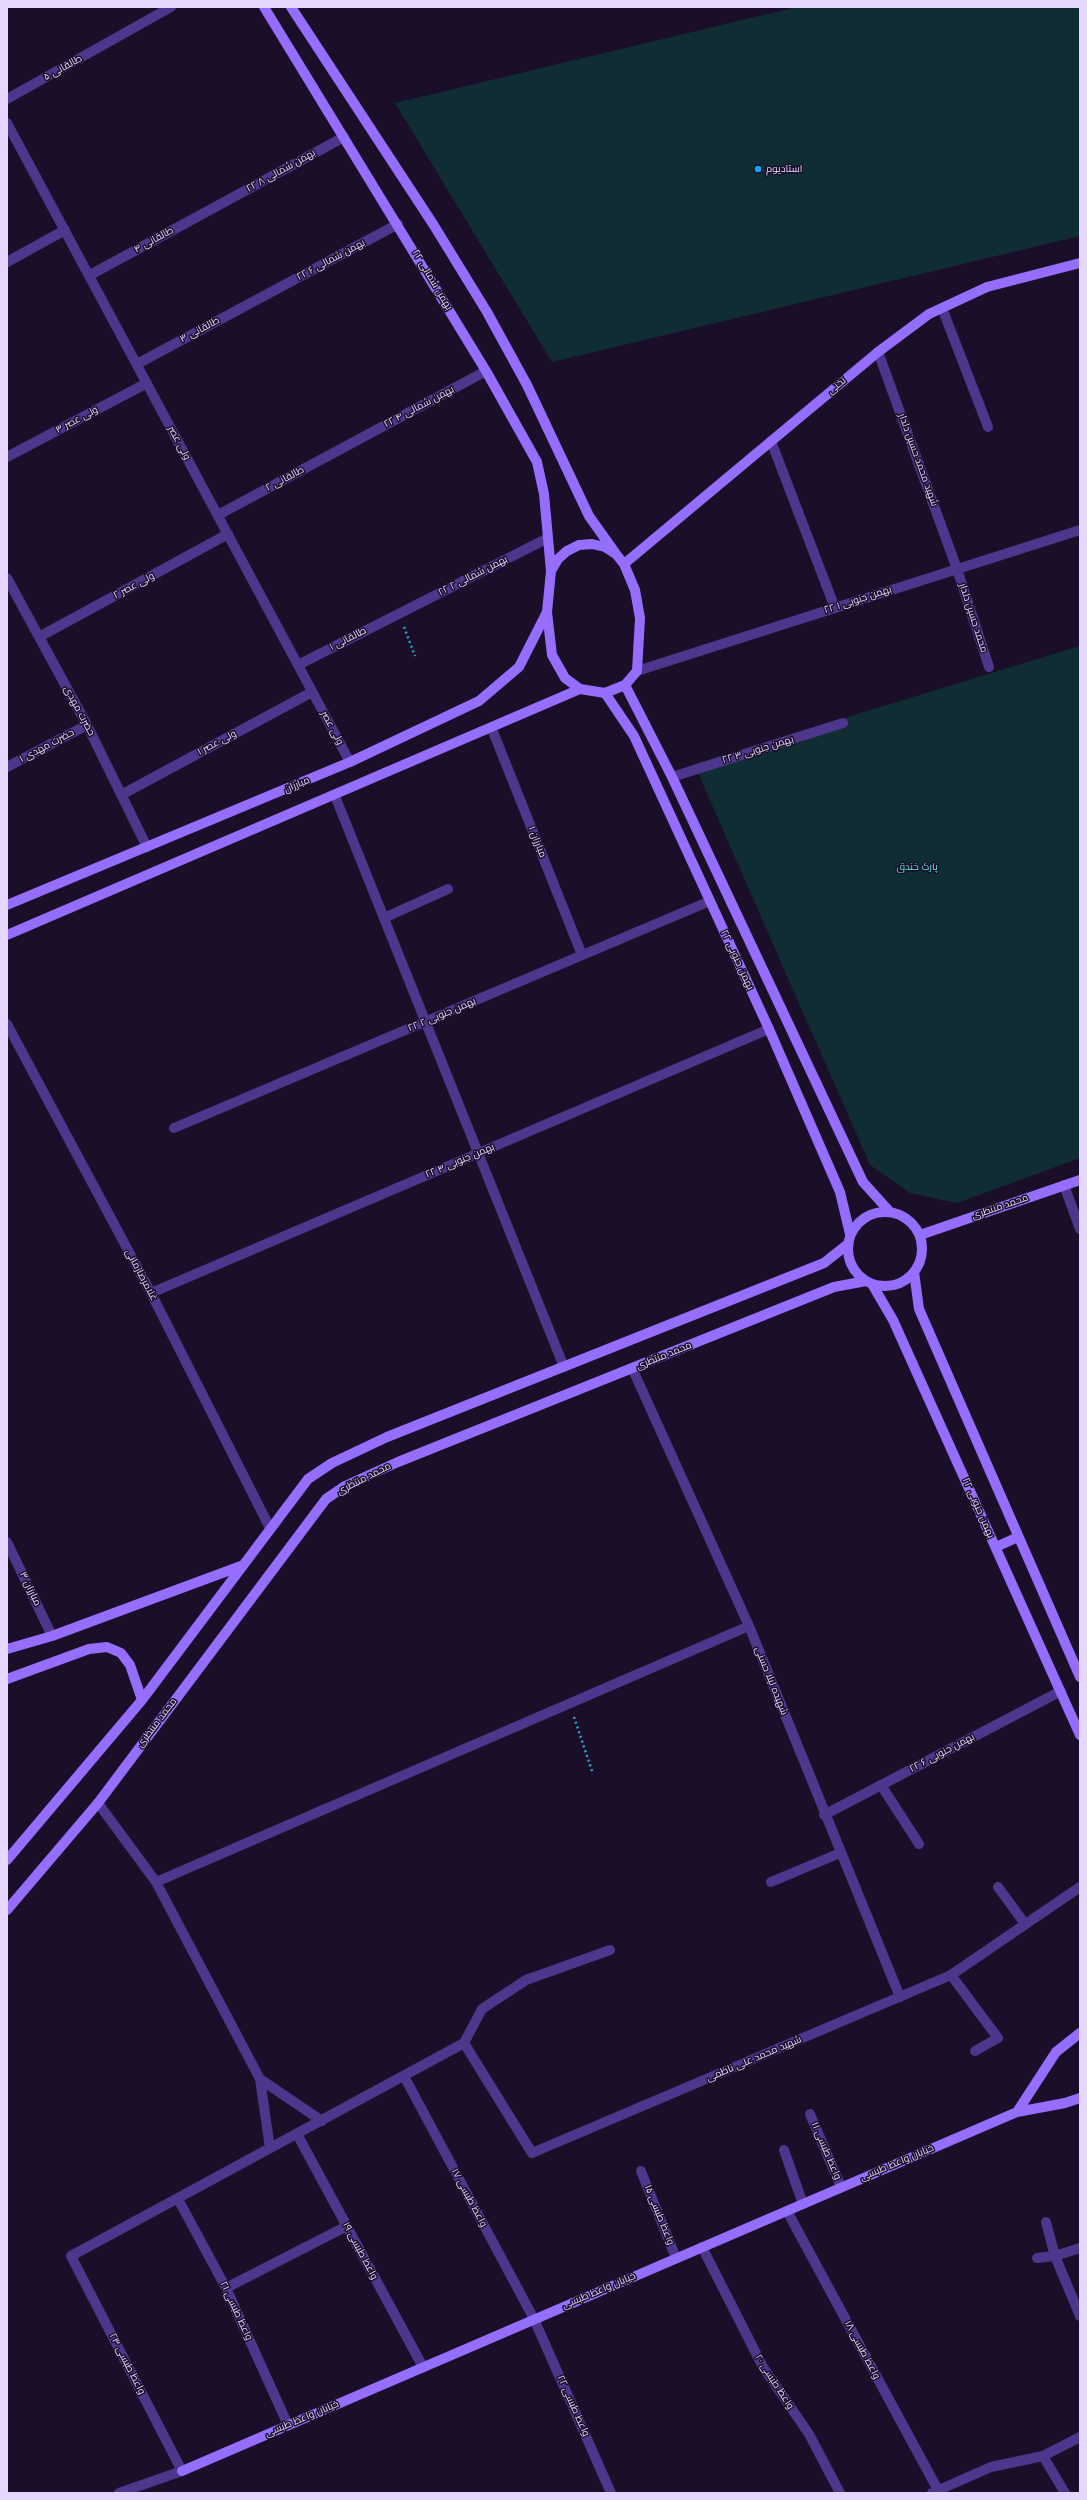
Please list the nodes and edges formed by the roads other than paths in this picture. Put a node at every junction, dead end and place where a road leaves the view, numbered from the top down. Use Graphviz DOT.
graph roads {
  1 [pos="171,7"];
  2 [pos="264,7"];
  3 [pos="291,7"];
  4 [pos="7,99"];
  5 [pos="7,123"];
  6 [pos="344,137"];
  7 [pos="218,205"];
  8 [pos="398,224"];
  9 [pos="65,230"];
  10 [pos="7,262"];
  11 [pos="1080,263"];
  12 [pos="90,275"];
  13 [pos="264,296"];
  14 [pos="942,308"];
  15 [pos="878,352"];
  16 [pos="137,364"];
  17 [pos="486,371"];
  18 [pos="147,383"];
  19 [pos="988,427"];
  20 [pos="771,441"];
  21 [pos="352,443"];
  22 [pos="7,457"];
  23 [pos="218,515"];
  24 [pos="1080,530"];
  25 [pos="228,534"];
  26 [pos="548,538"];
  27 [pos="616,554"];
  28 [pos="624,564"];
  29 [pos="957,569"];
  30 [pos="551,571"];
  31 [pos="7,578"];
  32 [pos="835,608"];
  33 [pos="547,612"];
  34 [pos="398,614"];
  35 [pos="39,637"];
  36 [pos="298,665"];
  37 [pos="989,667"];
  38 [pos="637,671"];
  39 [pos="625,685"];
  40 [pos="580,689"];
  41 [pos="312,692"];
  42 [pos="605,693"];
  43 [pos="843,723"];
  44 [pos="87,725"];
  45 [pos="492,728"];
  46 [pos="350,762"];
  47 [pos="7,767"];
  48 [pos="672,777"];
  49 [pos="122,795"];
  50 [pos="335,796"];
  51 [pos="147,847"];
  52 [pos="448,889"];
  53 [pos="710,901"];
  54 [pos="7,905"];
  55 [pos="384,918"];
  56 [pos="7,935"];
  57 [pos="582,955"];
  58 [pos="426,1022"];
  59 [pos="7,1024"];
  60 [pos="769,1029"];
  61 [pos="174,1128"];
  62 [pos="478,1153"];
  63 [pos="1080,1180"];
  64 [pos="1064,1185"];
  65 [pos="890,1212"];
  66 [pos="1080,1228"];
  67 [pos="920,1235"];
  68 [pos="849,1239"];
  69 [pos="914,1272"];
  70 [pos="869,1282"];
  71 [pos="151,1293"];
  72 [pos="564,1367"];
  73 [pos="632,1368"];
  74 [pos="270,1528"];
  75 [pos="1018,1537"];
  76 [pos="7,1542"];
  77 [pos="996,1547"];
  78 [pos="241,1566"];
  79 [pos="749,1626"];
  80 [pos="52,1636"];
  81 [pos="7,1649"];
  82 [pos="1080,1677"];
  83 [pos="7,1679"];
  84 [pos="1061,1691"];
  85 [pos="142,1700"];
  86 [pos="1080,1735"];
  87 [pos="881,1785"];
  88 [pos="98,1803"];
  89 [pos="824,1815"];
  90 [pos="919,1844"];
  91 [pos="840,1853"];
  92 [pos="7,1860"];
  93 [pos="156,1882"];
  94 [pos="772,1882"];
  95 [pos="1080,1886"];
  96 [pos="998,1887"];
  97 [pos="7,1910"];
  98 [pos="1025,1924"];
  99 [pos="610,1950"];
  100 [pos="951,1975"];
  101 [pos="900,1997"];
  102 [pos="1080,2033"];
  103 [pos="464,2043"];
  104 [pos="975,2051"];
  105 [pos="404,2076"];
  106 [pos="260,2080"];
  107 [pos="1080,2098"];
  108 [pos="1017,2112"];
  109 [pos="810,2114"];
  110 [pos="322,2121"];
  111 [pos="297,2134"];
  112 [pos="270,2148"];
  113 [pos="784,2150"];
  114 [pos="641,2171"];
  115 [pos="841,2187"];
  116 [pos="178,2198"];
  117 [pos="803,2204"];
  118 [pos="787,2211"];
  119 [pos="1046,2222"];
  120 [pos="347,2226"];
  121 [pos="702,2247"];
  122 [pos="1080,2248"];
  123 [pos="1055,2256"];
  124 [pos="676,2258"];
  125 [pos="1037,2258"];
  126 [pos="226,2288"];
  127 [pos="1080,2316"];
  128 [pos="534,2319"];
  129 [pos="423,2367"];
  130 [pos="288,2425"];
  131 [pos="1080,2437"];
  132 [pos="1043,2456"];
  133 [pos="182,2471"];
  134 [pos="935,2491"];
  135 [pos="119,2493"];
  136 [pos="611,2493"];
  137 [pos="840,2493"];
  138 [pos="1065,2493"];
  1 -- 4 [label="street, طالقانی ۵"];
  2 -- 6 [label="street, ۲۲ بهمن شمالی"];
  3 -- 27 [label="street"];
  5 -- 9 [label="street, ولی عصر"];
  6 -- 7 [label="street, ۲۲ بهمن شمالی ۸"];
  6 -- 8 [label="street, ۲۲ بهمن شمالی"];
  7 -- 12 [label="street, طالقانی ۴"];
  8 -- 13 [label="street, ۲۲ بهمن شمالی ۶"];
  8 -- 17 [label="street, ۲۲ بهمن شمالی"];
  9 -- 10 [label="street"];
  9 -- 12 [label="street, ولی عصر"];
  11 -- 14 [label="street, تختی"];
  12 -- 16 [label="street, ولی عصر"];
  13 -- 16 [label="street, طالقانی ۳"];
  14 -- 15 [label="street, تختی"];
  14 -- 19 [label="street"];
  15 -- 20 [label="street, تختی"];
  15 -- 29 [label="street, شهید محمد حسین دلدار"];
  16 -- 18 [label="street, ولی عصر"];
  17 -- 21 [label="street, ۲۲ بهمن شمالی ۴"];
  17 -- 26 [label="street, ۲۲ بهمن شمالی"];
  18 -- 22 [label="street, ولی عصر ۳"];
  18 -- 23 [label="street, ولی عصر"];
  20 -- 28 [label="street, تختی"];
  20 -- 32 [label="street"];
  21 -- 23 [label="street, طالقانی ۲"];
  23 -- 25 [label="street, ولی عصر"];
  24 -- 29 [label="street, ۲۲ بهمن جنوبی ۱"];
  25 -- 35 [label="street, ولی عصر ۲"];
  25 -- 36 [label="street, ولی عصر"];
  26 -- 30 [label="street, ۲۲ بهمن شمالی"];
  26 -- 34 [label="street, ۲۲ بهمن شمالی ۲"];
  27 -- 28 [label="street"];
  27 -- 30 [label="street"];
  28 -- 38 [label="street"];
  29 -- 32 [label="street, ۲۲ بهمن جنوبی ۱"];
  29 -- 37 [label="street, محمد حسین دلدار"];
  30 -- 33 [label="street"];
  31 -- 35 [label="street, حضرت مهدی"];
  32 -- 38 [label="street, ۲۲ بهمن جنوبی ۱"];
  33 -- 40 [label="street"];
  33 -- 46 [label="street, مبارزان"];
  34 -- 36 [label="street, طالقانی ۱"];
  35 -- 44 [label="street, حضرت مهدی"];
  36 -- 41 [label="street, ولی عصر"];
  38 -- 39 [label="street"];
  39 -- 42 [label="street"];
  39 -- 48 [label="street, ۲۲ بهمن جنوبی"];
  40 -- 42 [label="street"];
  40 -- 45 [label="street"];
  41 -- 46 [label="street, ولی عصر"];
  41 -- 49 [label="street, ولی عصر ۱"];
  42 -- 53 [label="street, ۲۲ بهمن جنوبی"];
  43 -- 48 [label="street, ۲۲ بهمن جنوبی ۳"];
  44 -- 47 [label="street, حضرت مهدی ۱"];
  44 -- 49 [label="street, حضرت مهدی"];
  45 -- 50 [label="street"];
  45 -- 57 [label="street, مبارزان ۱"];
  46 -- 51 [label="street, مبارزان"];
  48 -- 65 [label="street, ۲۲ بهمن جنوبی"];
  49 -- 51 [label="street, حضرت مهدی"];
  50 -- 55 [label="street"];
  50 -- 56 [label="street"];
  51 -- 54 [label="street, مبارزان"];
  52 -- 55 [label="street"];
  53 -- 57 [label="street, ۲۲ بهمن جنوبی ۲"];
  53 -- 60 [label="street, ۲۲ بهمن جنوبی"];
  55 -- 58 [label="street"];
  57 -- 58 [label="street, ۲۲ بهمن جنوبی ۲"];
  58 -- 61 [label="street, ۲۲ بهمن جنوبی ۲"];
  58 -- 62 [label="street"];
  59 -- 71 [label="street, غلامرضازمانی"];
  60 -- 62 [label="street, ۲۲ بهمن جنوبی ۴"];
  60 -- 68 [label="street, ۲۲ بهمن جنوبی"];
  62 -- 71 [label="street, ۲۲ بهمن جنوبی ۴"];
  62 -- 72 [label="street"];
  63 -- 64 [label="street, محمد منتظری"];
  64 -- 66 [label="street"];
  64 -- 67 [label="street, محمد منتظری"];
  65 -- 67 [label="street"];
  65 -- 68 [label="street"];
  67 -- 69 [label="street"];
  68 -- 70 [label="street"];
  68 -- 72 [label="street"];
  69 -- 70 [label="street"];
  69 -- 75 [label="street"];
  70 -- 73 [label="street, محمد منتظری"];
  70 -- 77 [label="street, ۲۲ بهمن جنوبی"];
  71 -- 74 [label="street, غلامرضازمانی"];
  72 -- 74 [label="street"];
  73 -- 79 [label="street, شهیده لیلا حسنی"];
  73 -- 88 [label="street, محمد منتظری"];
  74 -- 78 [label="street"];
  75 -- 77 [label="street"];
  75 -- 82 [label="street"];
  76 -- 80 [label="street, مبارزان ۳"];
  77 -- 84 [label="street, ۲۲ بهمن جنوبی"];
  78 -- 80 [label="street"];
  78 -- 85 [label="street"];
  79 -- 89 [label="street, شهیده لیلا حسنی"];
  79 -- 93 [label="street"];
  80 -- 81 [label="street"];
  83 -- 85 [label="street"];
  84 -- 86 [label="street, ۲۲ بهمن جنوبی"];
  84 -- 87 [label="street, ۲۲ بهمن جنوبی ۶"];
  85 -- 92 [label="street"];
  87 -- 89 [label="street, ۲۲ بهمن جنوبی ۶"];
  87 -- 90 [label="street"];
  88 -- 93 [label="street"];
  88 -- 97 [label="street, محمد منتظری"];
  89 -- 91 [label="street, شهیده لیلا حسنی"];
  91 -- 94 [label="street"];
  91 -- 101 [label="street, شهیده لیلا حسنی"];
  93 -- 106 [label="street"];
  95 -- 98 [label="street, شهید محمد علی ناظمی"];
  96 -- 98 [label="street"];
  98 -- 100 [label="street, شهید محمد علی ناظمی"];
  99 -- 103 [label="street"];
  100 -- 101 [label="street, شهید محمد علی ناظمی"];
  100 -- 104 [label="street"];
  101 -- 103 [label="street, شهید محمد علی ناظمی"];
  102 -- 108 [label="street"];
  103 -- 105 [label="street"];
  105 -- 110 [label="street"];
  105 -- 128 [label="street, واعظ طبسی ۱۷"];
  106 -- 110 [label="street"];
  106 -- 112 [label="street"];
  107 -- 108 [label="street, خیابان واعظ طبسی"];
  108 -- 115 [label="street, خیابان واعظ طبسی"];
  109 -- 115 [label="street, واعظ طبسی ۱۱"];
  110 -- 111 [label="street"];
  111 -- 112 [label="street"];
  111 -- 120 [label="street, واعظ طبسی ۱۹"];
  112 -- 116 [label="street"];
  113 -- 117 [label="street"];
  114 -- 124 [label="street, واعظ طبسی ۱۵"];
  115 -- 117 [label="street, خیابان واعظ طبسی"];
  116 -- 126 [label="street, واعظ طبسی ۲۱"];
  116 -- 133 [label="street, واعظ طبسی ۲۳"];
  117 -- 118 [label="street, خیابان واعظ طبسی"];
  118 -- 121 [label="street, خیابان واعظ طبسی"];
  118 -- 134 [label="street, واعظ طبسی ۱۸"];
  119 -- 123 [label="street"];
  120 -- 126 [label="street"];
  120 -- 129 [label="street, واعظ طبسی ۱۹"];
  121 -- 124 [label="street, خیابان واعظ طبسی"];
  121 -- 137 [label="street, واعظ طبسی ۲۰"];
  122 -- 123 [label="street"];
  123 -- 125 [label="street"];
  123 -- 127 [label="street"];
  124 -- 128 [label="street, خیابان واعظ طبسی"];
  126 -- 130 [label="street, واعظ طبسی ۲۱"];
  128 -- 129 [label="street, خیابان واعظ طبسی"];
  128 -- 136 [label="street, واعظ طبسی ۲۲"];
  129 -- 130 [label="street, خیابان واعظ طبسی"];
  130 -- 133 [label="street, خیابان واعظ طبسی"];
  131 -- 132 [label="street"];
  132 -- 134 [label="street"];
  132 -- 138 [label="street"];
  133 -- 135 [label="street"];
}
